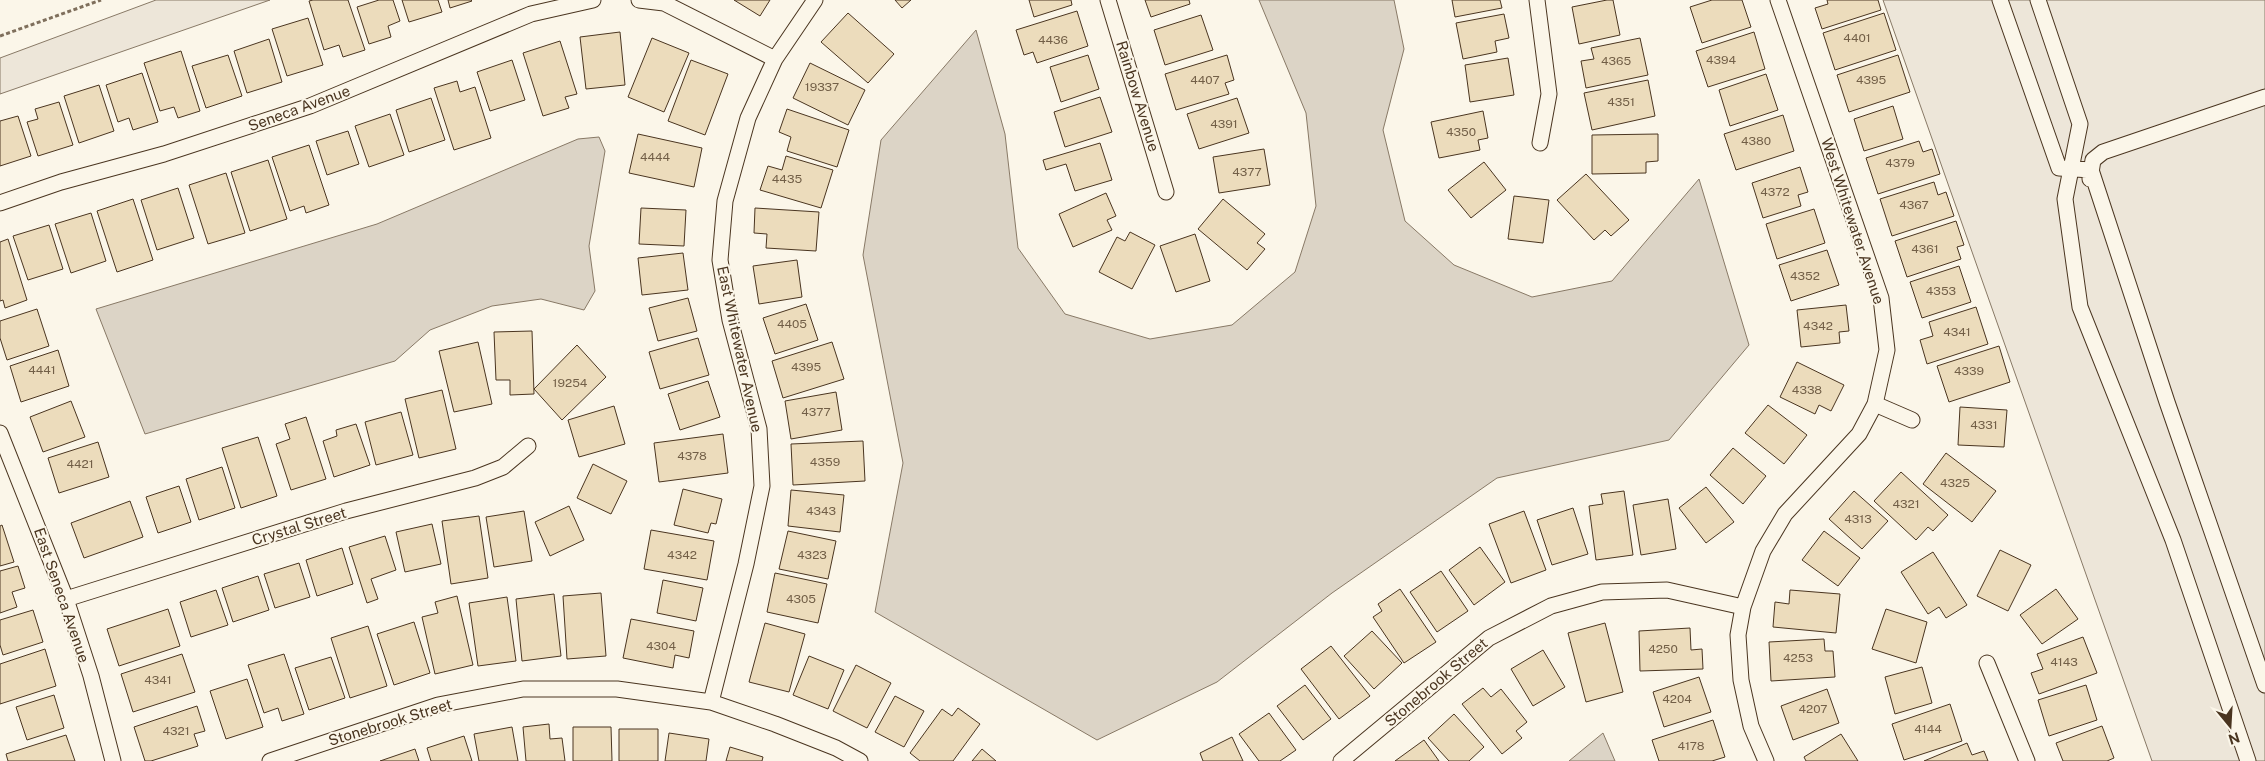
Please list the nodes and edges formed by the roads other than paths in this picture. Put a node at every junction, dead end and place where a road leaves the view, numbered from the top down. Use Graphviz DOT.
graph roads {
  1 [pos="593,0"];
  2 [pos="639,0"];
  3 [pos="815,0"];
  4 [pos="1108,0"];
  5 [pos="1537,0"];
  6 [pos="1778,0"];
  7 [pos="2000,0"];
  8 [pos="2038,0"];
  9 [pos="775,60"];
  10 [pos="2265,97"];
  11 [pos="1540,144"];
  12 [pos="2071,169"];
  13 [pos="2091,170"];
  14 [pos="1166,192"];
  15 [pos="0,203"];
  16 [pos="1875,404"];
  17 [pos="1912,420"];
  18 [pos="0,433"];
  19 [pos="528,446"];
  20 [pos="66,599"];
  21 [pos="1742,606"];
  22 [pos="1987,663"];
  23 [pos="2265,684"];
  24 [pos="711,702"];
  25 [pos="113,761"];
  26 [pos="270,761"];
  27 [pos="860,761"];
  28 [pos="1341,761"];
  29 [pos="1766,761"];
  30 [pos="2028,761"];
  31 [pos="2248,761"];
  1 -- 15 [label="street, Seneca Avenue"];
  2 -- 9 [label="street"];
  3 -- 9 [label="street, East Whitewater Avenue"];
  4 -- 14 [label="street, Rainbow Avenue"];
  5 -- 11 [label="street"];
  6 -- 16 [label="street, West Whitewater Avenue"];
  7 -- 12 [label="street"];
  8 -- 12 [label="street"];
  9 -- 24 [label="street, East Whitewater Avenue"];
  10 -- 13 [label="street"];
  12 -- 13 [label="street"];
  12 -- 31 [label="street"];
  13 -- 23 [label="street"];
  16 -- 17 [label="street"];
  16 -- 21 [label="street, West Whitewater Avenue"];
  18 -- 20 [label="street, East Seneca Avenue"];
  19 -- 20 [label="street, Crystal Street"];
  20 -- 25 [label="street, East Seneca Avenue"];
  21 -- 28 [label="street, Stonebrook Street"];
  21 -- 29 [label="street, West Whitewater Avenue"];
  22 -- 30 [label="street"];
  24 -- 26 [label="street, Stonebrook Street"];
  24 -- 27 [label="street, Stonebrook Street"];
}
